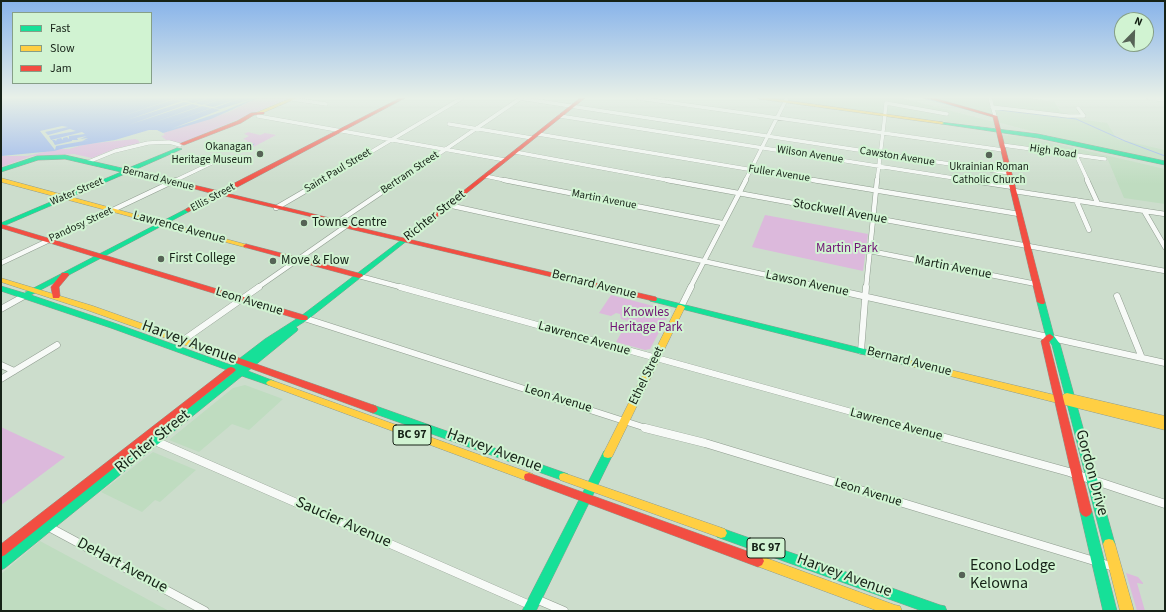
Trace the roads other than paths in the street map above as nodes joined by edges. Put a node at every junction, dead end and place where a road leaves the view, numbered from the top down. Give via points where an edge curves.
1 (228, 127) edge
2 (323, 127) edge
3 (349, 127) edge
4 (413, 127) edge
5 (466, 127) edge
6 (547, 127) edge
7 (665, 127) edge
8 (699, 127) edge
9 (772, 127) edge
10 (844, 127) edge
11 (884, 127) edge
12 (972, 127) edge
13 (975, 127) junction
14 (982, 127) edge
15 (476, 128) junction
16 (998, 129) junction
17 (342, 130) junction
18 (883, 132) junction
19 (1013, 133) junction
20 (535, 136) junction
21 (767, 137) junction
22 (392, 139) junction
23 (1002, 144) junction
24 (179, 146) junction
25 (762, 147) junction
26 (446, 149) junction
27 (515, 152) junction
28 (880, 154) junction
29 (1076, 155) junction
30 (1105, 159) dead end
31 (217, 160) dead end
32 (505, 160) junction
33 (88, 162) junction
34 (1164, 162) edge
35 (879, 166) junction
36 (751, 169) junction
37 (1, 170) edge
38 (124, 171) junction
39 (1009, 173) junction
40 (485, 176) junction
41 (1, 180) edge
42 (171, 182) junction
43 (1013, 189) junction
44 (877, 190) junction
45 (220, 194) junction
46 (739, 194) junction
47 (64, 197) junction
48 (1076, 200) junction
49 (1098, 204) junction
50 (448, 205) junction
51 (276, 208) junction
52 (112, 210) junction
53 (1144, 211) junction
54 (1019, 214) junction
55 (1165, 214) edge
56 (874, 218) junction
57 (335, 221) junction
58 (722, 223) junction
59 (164, 224) junction
60 (1, 226) edge
61 (346, 226) junction
62 (358, 228) junction
63 (1089, 230) dead end
64 (405, 239) junction
65 (48, 240) junction
66 (1028, 246) junction
67 (1165, 247) edge
68 (870, 251) junction
69 (101, 257) junction
70 (298, 260) junction
71 (704, 261) junction
72 (1, 263) edge
73 (1165, 271) edge
74 (65, 275) junction
75 (358, 276) junction
76 (1, 280) edge
77 (1036, 284) junction
78 (1, 288) edge
79 (37, 290) junction
80 (26, 295) junction
81 (56, 296) junction
82 (1117, 296) dead end
83 (865, 297) junction
84 (241, 300) junction
85 (681, 307) junction
86 (1, 309) edge
87 (304, 318) junction
88 (1050, 337) junction
89 (182, 341) junction
90 (57, 345) dead end
91 (861, 350) junction
92 (1142, 358) junction
93 (655, 359) junction
94 (246, 363) junction
95 (1165, 363) edge
96 (1, 365) edge
97 (14, 371) junction
98 (236, 371) junction
99 (1, 379) edge
100 (1059, 397) junction
101 (1071, 400) junction
102 (1165, 420) edge
103 (626, 421) junction
104 (1165, 426) edge
105 (155, 441) junction
106 (1077, 474) junction
107 (1092, 479) junction
108 (591, 486) junction
109 (585, 497) junction
110 (1165, 504) edge
111 (40, 521) junction
112 (48, 526) junction
113 (1, 551) edge
114 (1099, 563) junction
115 (1, 564) edge
116 (1116, 568) junction
117 (532, 605) edge
118 (205, 611) edge
119 (564, 611) edge
120 (895, 611) edge
121 (940, 611) edge
122 (1110, 611) edge
123 (1127, 611) edge

1 - 24 main road, Water Street
2 - 17 street
3 - 17 main road, Ellis Street
4 - 22 street, Saint Paul Street
5 - 15 street, Fuller Avenue
6 - 20 main road, Richter Street
7 - 25 street, Wilson Avenue
8 - 21 street, Cawston Avenue
9 - 21 street, Ethel Street
10 - 18 street, High Road
11 - 18 street
12 - 13 main road
13 - 16 main road
13 - 23 main road via 991,132
14 - 16 main road
15 - 20 street, Fuller Avenue
15 - 26 street, Bertram Street
16 - 19 main road
16 - 23 main road, Gordon Drive
16 - 34 main road via 1062,138
17 - 22 street
17 - 45 main road, Ellis Street
18 - 23 street, High Road
18 - 28 street
19 - 23 main road via 1006,134
19 - 34 main road
20 - 27 main road, Richter Street
20 - 36 street, Fuller Avenue
21 - 25 street, Ethel Street
21 - 28 street, Cawston Avenue
22 - 26 street
22 - 51 street, Saint Paul Street
23 - 29 street, High Road
23 - 39 main road, Gordon Drive
24 - 33 street via 166,142 130,147
24 - 38 main road, Water Street
25 - 35 street, Wilson Avenue
25 - 36 street, Ethel Street
26 - 32 street
26 - 57 street, Bertram Street
27 - 32 main road, Richter Street
27 - 46 street, Stockwell Avenue
28 - 35 street
28 - 39 street, Cawston Avenue
29 - 30 street, High Road
29 - 49 street
31 - 42 street, Pandosy Street
32 - 40 main road, Richter Street
33 - 37 main road, Bernard Avenue via 65,157 31,159
33 - 38 main road, Bernard Avenue
35 - 43 street, Wilson Avenue
35 - 44 street
36 - 44 street, Fuller Avenue
36 - 46 street, Ethel Street
38 - 42 main road, Bernard Avenue
38 - 47 main road, Water Street
39 - 43 main road, Gordon Drive
40 - 50 main road, Richter Street
40 - 58 street, Martin Avenue
41 - 47 main road, Lawrence Avenue
42 - 45 main road, Bernard Avenue
42 - 52 street, Pandosy Street
43 - 48 street, Wilson Avenue
43 - 54 main road, Gordon Drive
44 - 54 street, Fuller Avenue
44 - 56 street
45 - 51 main road, Bernard Avenue
45 - 59 main road, Ellis Street
46 - 56 street, Stockwell Avenue
46 - 58 street, Ethel Street
47 - 52 main road, Lawrence Avenue
47 - 60 main road, Water Street
48 - 49 street, Wilson Avenue
48 - 63 street
49 - 53 street, Wilson Avenue
50 - 64 main road, Richter Street
50 - 71 street, Lawson Avenue
51 - 57 main road, Bernard Avenue
52 - 59 main road, Lawrence Avenue
52 - 65 street, Pandosy Street
53 - 55 street, Wilson Avenue
53 - 67 street
54 - 66 main road, Gordon Drive
56 - 66 street, Stockwell Avenue
56 - 68 street
57 - 61 main road, Bernard Avenue
57 - 62 main road, Bernard Avenue
58 - 71 street, Ethel Street
59 - 69 main road, Ellis Street
59 - 70 main road, Lawrence Avenue
60 - 65 main road, Leon Avenue
61 - 62 main road, Bernard Avenue
61 - 70 street
62 - 64 main road, Bernard Avenue
64 - 75 main road, Richter Street
64 - 85 main road, Bernard Avenue
65 - 69 main road, Leon Avenue
65 - 72 street, Pandosy Street
66 - 73 street, Stockwell Avenue
66 - 77 main road, Gordon Drive
68 - 77 street, Martin Avenue
68 - 83 street
69 - 74 main road, Ellis Street
69 - 84 main road, Leon Avenue
70 - 75 main road, Lawrence Avenue
70 - 84 street
71 - 83 street, Lawson Avenue
71 - 85 street, Ethel Street
74 - 79 main road, Ellis Street
74 - 81 main road via 55,286
75 - 87 main road, Richter Street
75 - 93 street, Lawrence Avenue
76 - 79 main road, Harvey Avenue / BC 97
77 - 88 main road, Gordon Drive
78 - 80 main road, Harvey Avenue / BC 97
79 - 80 main road, Ellis Street
79 - 81 main road, Harvey Avenue / BC 97
80 - 86 street, Ellis Street
80 - 98 main road, Harvey Avenue / BC 97
81 - 89 main road, Harvey Avenue / BC 97
82 - 92 street
83 - 88 street, Lawson Avenue
83 - 91 street
84 - 87 main road, Leon Avenue
84 - 89 street
85 - 91 main road, Bernard Avenue
85 - 93 main road, Ethel Street
87 - 94 main road, Richter Street via 299,325
87 - 103 street, Leon Avenue
88 - 92 street, Lawson Avenue
88 - 100 main road, Gordon Drive via 1045,341
88 - 101 main road, Gordon Drive via 1056,344
89 - 94 main road, Harvey Avenue / BC 97
90 - 97 street
91 - 100 main road, Bernard Avenue
92 - 95 street, Lawson Avenue
93 - 103 main road, Ethel Street
93 - 106 street, Lawrence Avenue
94 - 98 main road, Richter Street
94 - 108 main road, Harvey Avenue / BC 97
96 - 97 street
97 - 99 street
98 - 105 main road, Richter Street
98 - 109 main road, Harvey Avenue / BC 97
98 - 111 main road, Richter Street
100 - 101 main road, Bernard Avenue
100 - 106 main road, Gordon Drive
101 - 102 main road, Bernard Avenue
101 - 104 main road, Bernard Avenue
101 - 107 main road, Gordon Drive
103 - 108 main road, Ethel Street
103 - 114 street, Leon Avenue
105 - 112 main road, Richter Street
105 - 117 street, Saucier Avenue
106 - 107 street, Lawrence Avenue
106 - 114 main road, Gordon Drive
107 - 110 street, Lawrence Avenue
107 - 116 main road, Gordon Drive
108 - 109 main road, Ethel Street
108 - 121 main road, Harvey Avenue / BC 97
109 - 117 main road, Ethel Street
109 - 120 main road, Harvey Avenue / BC 97
111 - 112 street, DeHart Avenue
111 - 113 main road, Richter Street
112 - 115 main road, Richter Street
112 - 118 street, DeHart Avenue
114 - 116 street, Leon Avenue
114 - 122 main road, Gordon Drive
116 - 123 main road, Gordon Drive
117 - 119 street, Saucier Avenue

